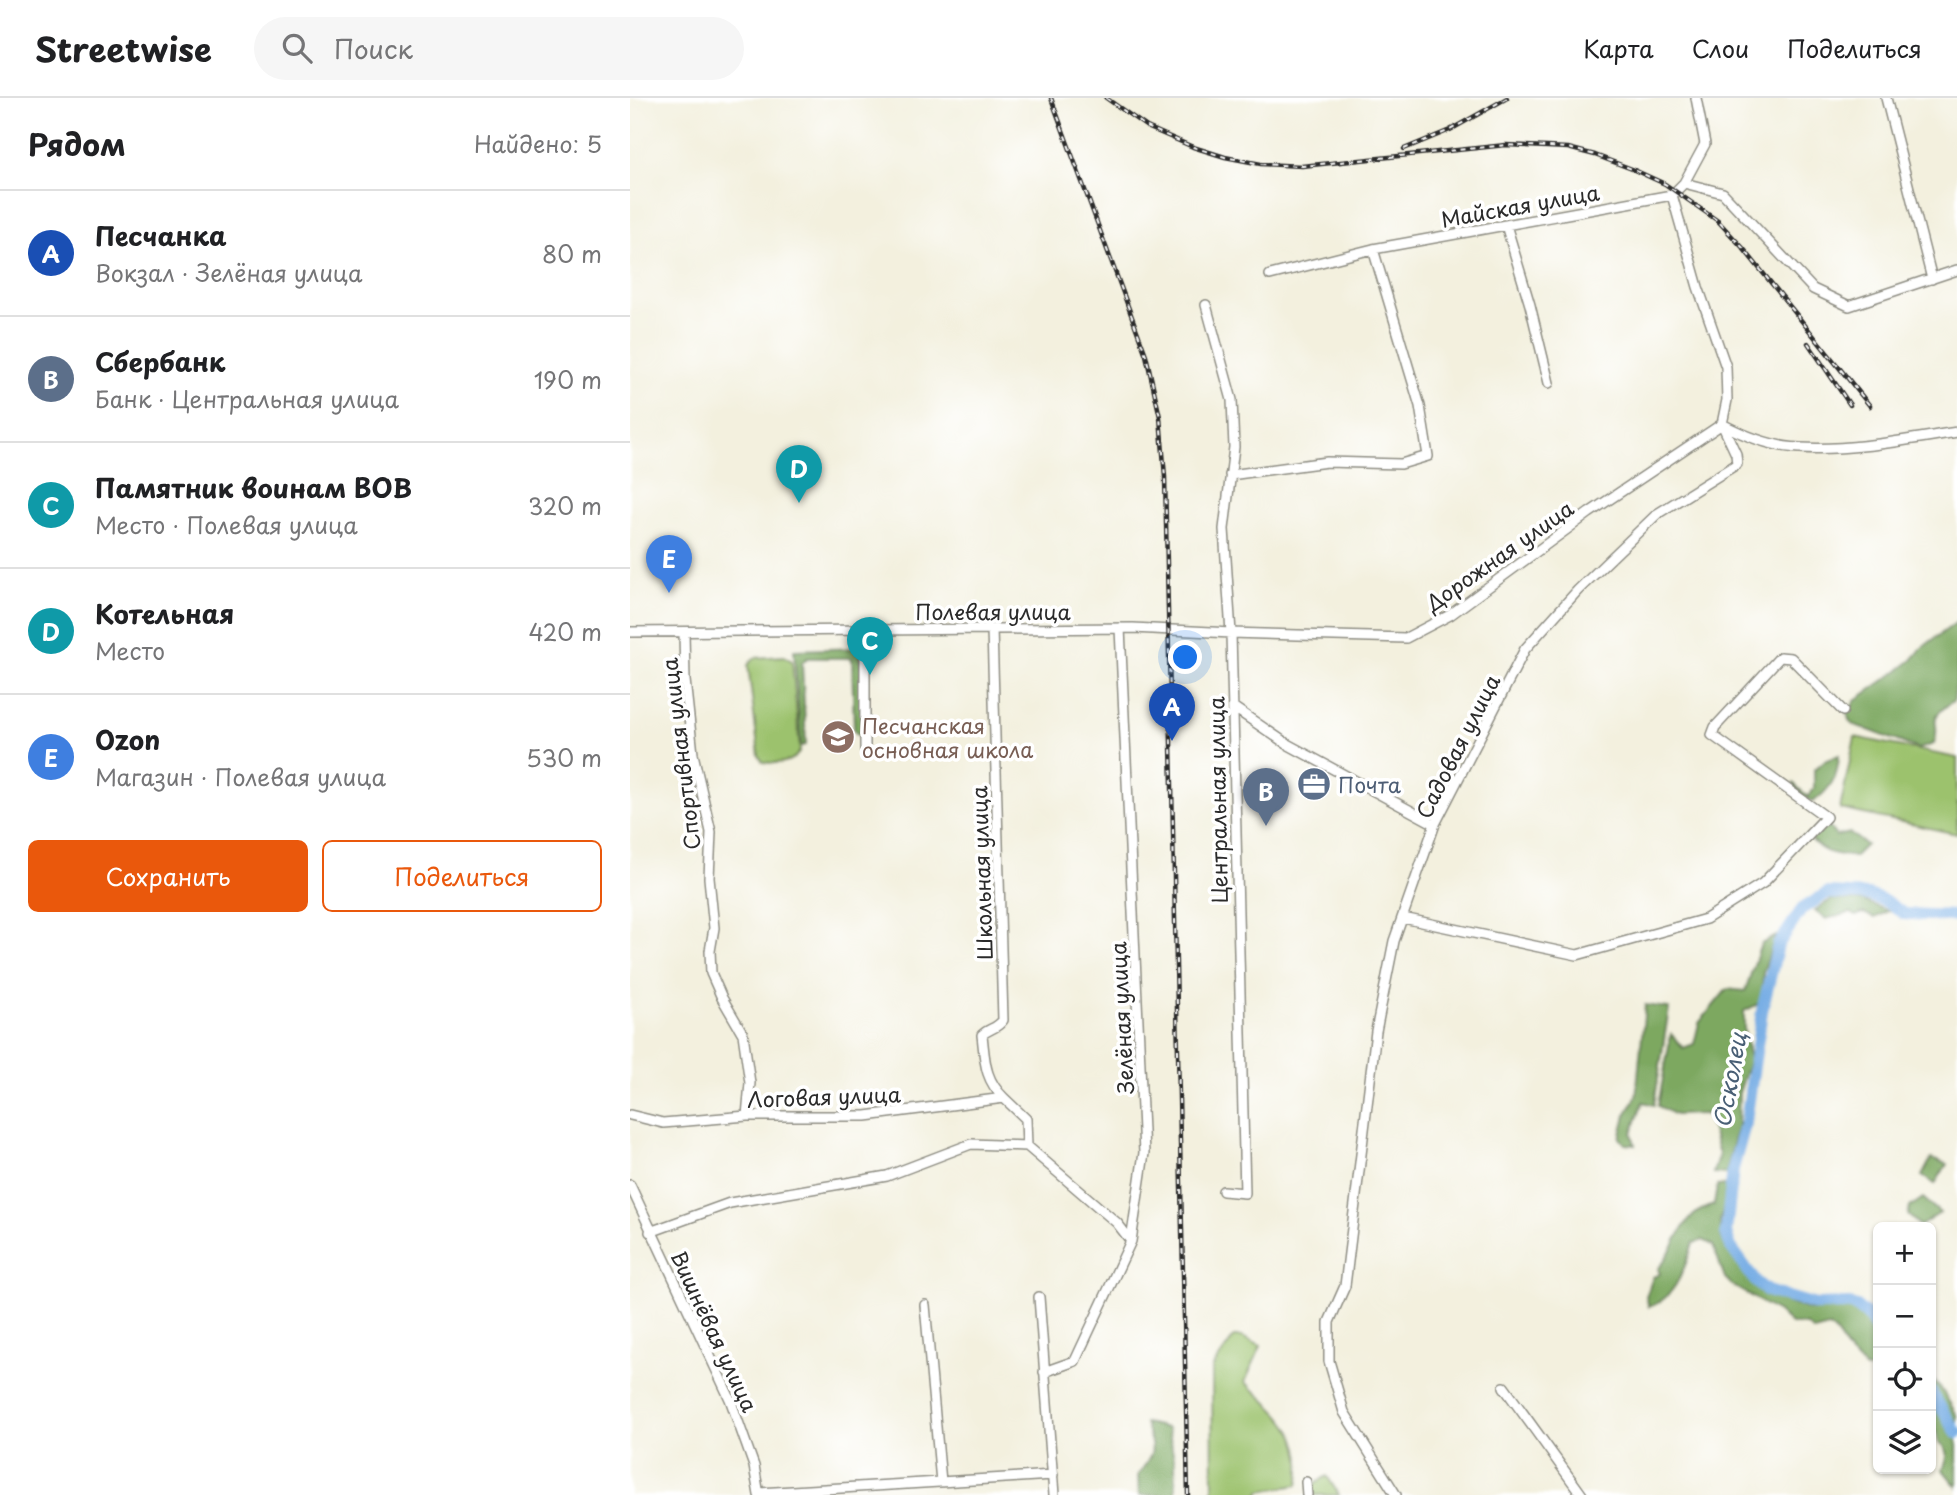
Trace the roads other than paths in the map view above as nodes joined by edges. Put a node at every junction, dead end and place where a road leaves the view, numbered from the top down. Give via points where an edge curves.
1 (1696, 98) edge
2 (1886, 98) edge
3 (1684, 183) junction
4 (1672, 195) junction
5 (1506, 225) junction
6 (1373, 250) junction
7 (1957, 270) edge
8 (1270, 275) dead end
9 (1932, 279) junction
10 (1206, 305) dead end
11 (1549, 383) dead end
12 (1722, 424) junction
13 (1957, 432) edge
14 (1230, 475) junction
15 (1120, 628) junction
16 (992, 629) junction
17 (630, 632) edge
18 (684, 632) junction
19 (1231, 633) junction
20 (865, 638) dead end
21 (1233, 707) junction
22 (1843, 710) dead end
23 (865, 750) dead end
24 (1435, 824) junction
25 (1403, 918) junction
26 (1004, 1098) junction
27 (630, 1115) edge
28 (747, 1116) junction
29 (1027, 1146) junction
30 (630, 1185) edge
31 (1223, 1191) dead end
32 (1117, 1223) junction
33 (1133, 1223) junction
34 (650, 1232) junction
35 (1131, 1241) junction
36 (1039, 1297) dead end
37 (925, 1305) dead end
38 (1044, 1372) junction
39 (1504, 1387) dead end
40 (1053, 1475) junction
41 (940, 1482) junction
42 (1306, 1482) dead end
43 (759, 1494) edge
44 (1054, 1495) edge
45 (1307, 1495) edge
46 (1396, 1495) edge
47 (1582, 1495) edge

1 - 3 street via 1705,144
2 - 9 street
3 - 4 street
3 - 9 street via 1723,193 1813,289 1849,306
4 - 5 street, Майская улица
4 - 12 street via 1726,367
5 - 6 street, Майская улица
5 - 11 street
6 - 8 street, Майская улица
6 - 14 street via 1420,406 1428,456 1401,464 1326,463
7 - 9 street
10 - 14 street, Центральная улица via 1232,400
12 - 13 street via 1746,436 1798,448
12 - 19 street, Дорожная улица via 1450,615 1406,638
12 - 24 street, Садовая улица via 1737,464 1657,514 1525,649
14 - 19 street, Центральная улица via 1224,529
15 - 16 street, Полевая улица
15 - 19 street, Полевая улица
15 - 33 street, Зелёная улица via 1144,1153
16 - 18 street, Полевая улица
16 - 26 street, Школьная улица via 1003,1020 982,1035 992,1087
17 - 18 street, Полевая улица
18 - 28 street, Спортивная улица via 693,754 711,832 711,973 743,1034 750,1083
19 - 21 street, Центральная улица
20 - 23 street
21 - 24 street via 1287,744
21 - 31 street, Центральная улица via 1245,1193
22 - 25 street via 1791,658 1780,657 1715,727 1712,734 1826,817 1763,883 1706,919 1577,955
24 - 25 street, Садовая улица
25 - 46 street, Садовая улица via 1376,1031 1345,1286 1329,1322 1329,1360 1344,1412
26 - 28 street, Логовая улица via 866,1116
26 - 29 street via 1026,1119
27 - 28 street, Логовая улица via 663,1123
29 - 32 street
29 - 34 street via 971,1144 887,1176 730,1203
30 - 34 street, Вишнёвая улица
32 - 33 street
32 - 35 street
33 - 35 street, Зелёная улица
34 - 43 street, Вишнёвая улица via 730,1399
35 - 38 street, Зелёная улица via 1075,1362
36 - 38 street
37 - 41 street
38 - 40 street
39 - 47 street
40 - 41 street
40 - 44 street
41 - 43 street
42 - 45 street

